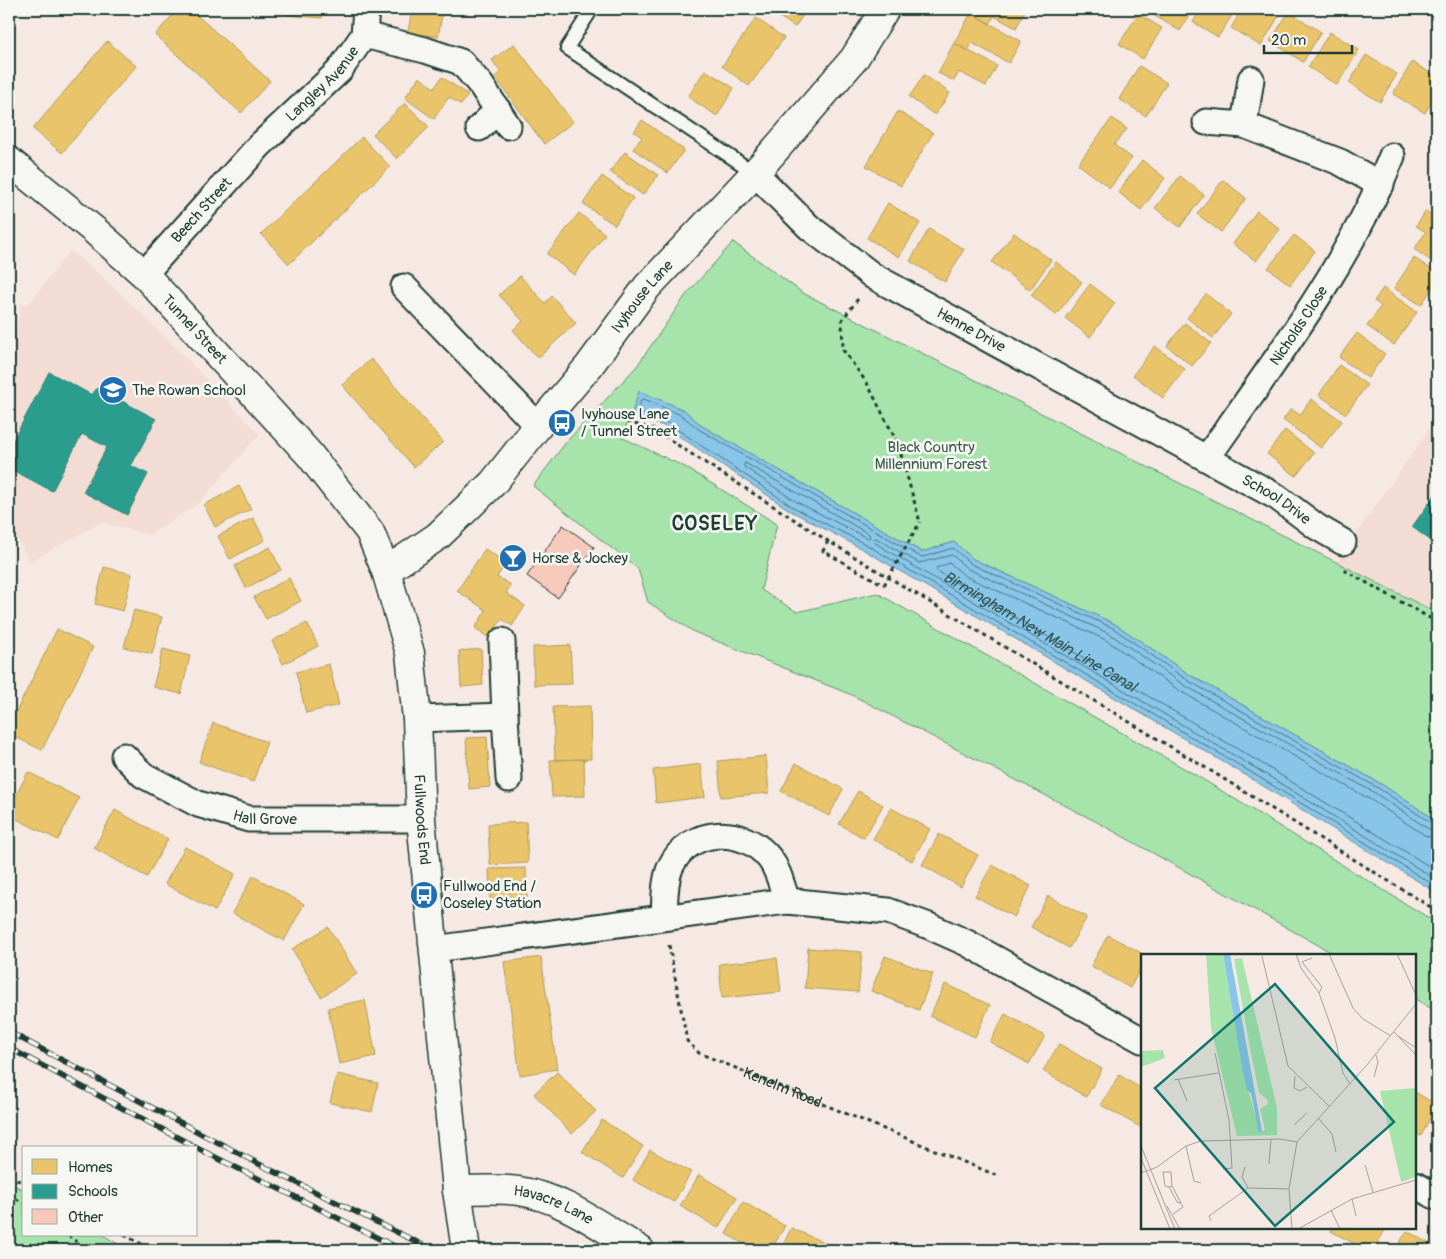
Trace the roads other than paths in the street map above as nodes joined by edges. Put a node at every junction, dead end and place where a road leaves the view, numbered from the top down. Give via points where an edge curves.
1 (366, 9) edge
2 (592, 9) edge
3 (885, 9) edge
4 (364, 35) junction
5 (1251, 79) dead end
6 (1206, 122) dead end
7 (1244, 125) junction
8 (479, 128) dead end
9 (259, 146) joint
10 (1392, 156) dead end
11 (9, 161) edge
12 (755, 173) junction
13 (1380, 185) junction
14 (144, 274) junction
15 (404, 287) dead end
16 (538, 426) junction
17 (1207, 458) junction
18 (1344, 542) dead end
19 (386, 571) junction
20 (502, 641) dead end
21 (504, 716) junction
22 (417, 719) junction
23 (124, 756) dead end
24 (510, 780) dead end
25 (421, 819) junction
26 (786, 901) junction
27 (664, 917) junction
28 (434, 949) junction
29 (1141, 1039) edge
30 (1416, 1186) edge
31 (457, 1190) junction
32 (1437, 1197) edge
33 (466, 1250) edge
34 (640, 1250) edge

1 - 4 street, Langley Avenue
2 - 12 lane via 567,48
3 - 12 main road, Ivyhouse Lane via 854,58
4 - 8 street via 460,62 481,85 503,118
4 - 9 street, Langley Avenue via 339,71
5 - 7 street
6 - 7 street
7 - 13 street via 1340,162
9 - 14 street, Beech Street
10 - 13 street, Nicholds Close
11 - 14 main road, Tunnel Street
12 - 16 main road, Ivyhouse Lane via 648,287 589,366
12 - 17 street, Henne Drive via 809,227 873,276
13 - 17 street, Nicholds Close via 1343,256
14 - 19 main road, Tunnel Street via 315,462 370,532
15 - 16 street
16 - 19 main road, Ivyhouse Lane via 493,483 438,536
17 - 18 street, School Drive via 1277,497 1317,527
19 - 22 main road, Fullwoods End via 410,653
20 - 21 street
21 - 22 street
21 - 24 street
22 - 25 main road, Fullwoods End
23 - 25 street, Hall Grove via 143,775 198,804 249,819
25 - 28 main road, Fullwoods End
26 - 27 street
26 - 27 street via 778,872 758,846 724,834 693,843 680,852 666,881
26 - 29 street via 888,911 929,926 967,943
27 - 28 street
28 - 31 main road, Fullwoods End
30 - 32 street
31 - 33 main road, Fullwoods End
31 - 34 main road, Havacre Lane via 517,1191 536,1195 560,1203

